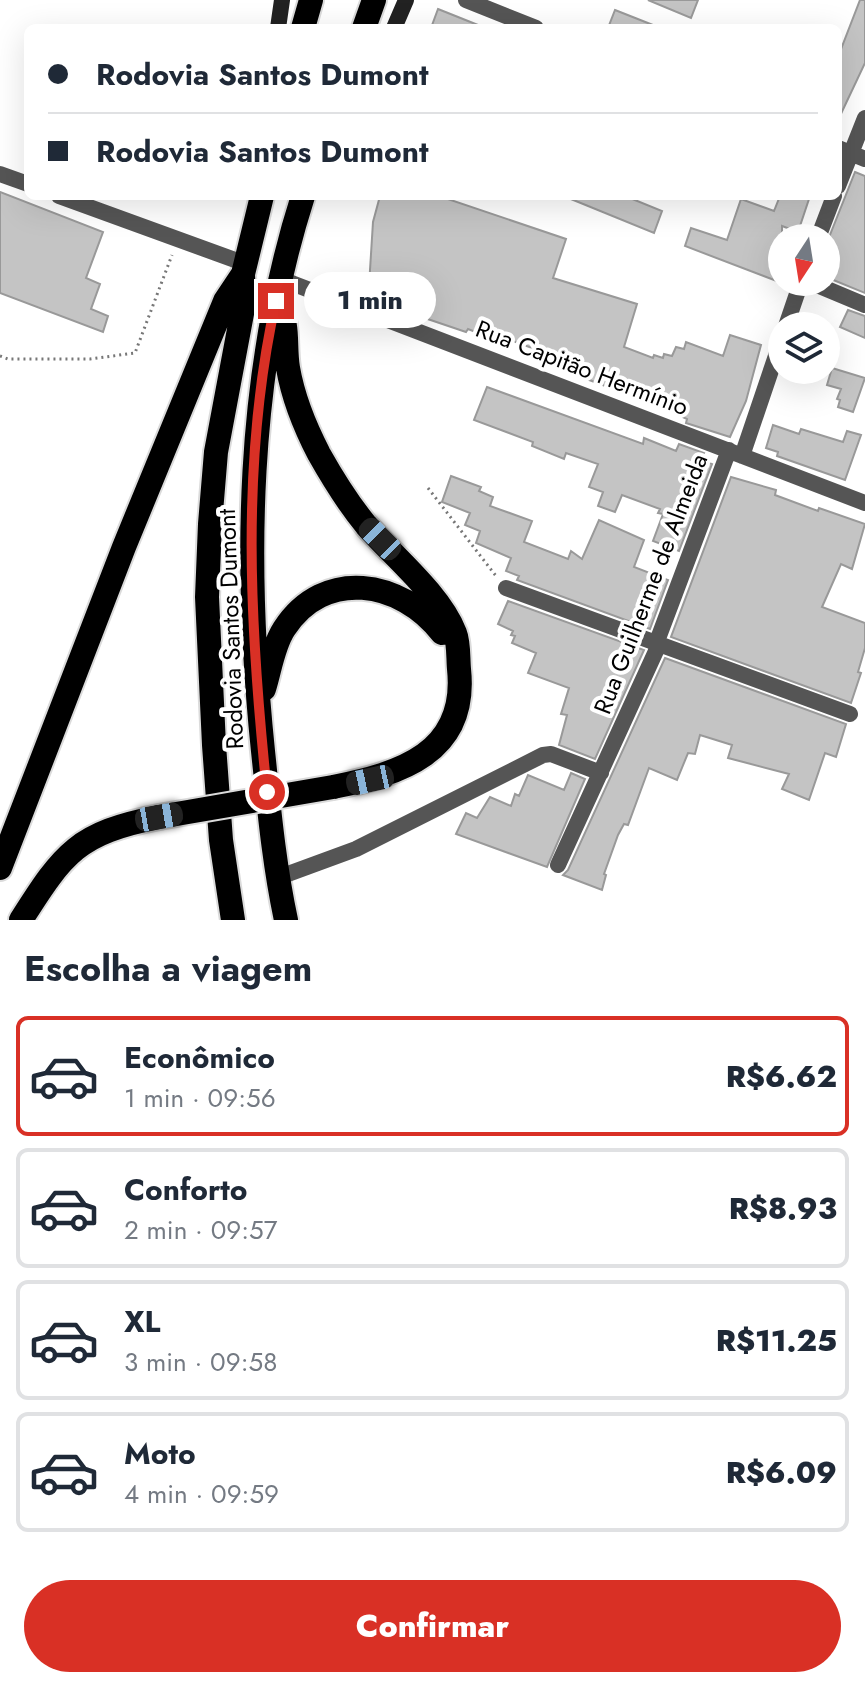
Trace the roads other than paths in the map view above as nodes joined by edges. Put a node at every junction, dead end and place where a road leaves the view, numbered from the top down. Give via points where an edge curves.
1 (282, 0) edge
2 (311, 0) edge
3 (374, 0) edge
4 (406, 0) edge
5 (466, 0) edge
6 (279, 24) edge
7 (304, 24) edge
8 (365, 24) edge
9 (396, 24) edge
10 (526, 24) edge
11 (865, 118) edge
12 (851, 153) edge
13 (0, 174) edge
14 (842, 176) edge
15 (24, 183) edge
16 (69, 200) edge
17 (261, 200) edge
18 (303, 200) edge
19 (832, 200) edge
20 (823, 224) edge
21 (244, 269) junction
22 (278, 290) junction
23 (840, 295) edge
24 (865, 305) edge
25 (768, 373) edge
26 (736, 453) junction
27 (865, 503) edge
28 (506, 588) road end
29 (656, 644) junction
30 (457, 654) junction
31 (259, 710) junction
32 (850, 714) dead end
33 (601, 773) junction
34 (558, 865) dead end
35 (0, 868) edge
36 (277, 878) junction
37 (21, 920) edge
38 (233, 920) edge
39 (286, 920) edge

1 - 6 main road
2 - 7 highway
3 - 8 highway
4 - 9 main road
5 - 10 street
11 - 12 street
12 - 14 street
13 - 15 street
16 - 21 street
17 - 21 highway, Rodovia Santos Dumont
18 - 22 highway, Rodovia Santos Dumont
19 - 20 street
21 - 35 highway via 225,301 124,547
21 - 38 highway, Rodovia Santos Dumont via 244,303 216,452 207,597 221,840
22 - 26 street, Rua Capitão Hermínio
22 - 30 highway via 286,319 288,367 313,443 347,501 436,603 456,633
22 - 31 highway, Rodovia Santos Dumont via 262,380 253,500
23 - 24 street
25 - 26 street, Rua Guilherme de Almeida
26 - 27 street, Rua Capitão Hermínio
26 - 29 street, Rua Guilherme de Almeida
28 - 29 street
29 - 32 street
29 - 33 street, Rua Guilherme de Almeida
30 - 31 highway via 424,613 401,597 359,586 333,593 305,606 283,630
30 - 37 highway, bridge via 457,706 437,744 406,767 333,787 117,825 77,846 55,868
31 - 36 highway, Rodovia Santos Dumont
33 - 34 street, Rua Guilherme de Almeida
33 - 36 street via 543,755 356,849
36 - 39 highway, Rodovia Santos Dumont

